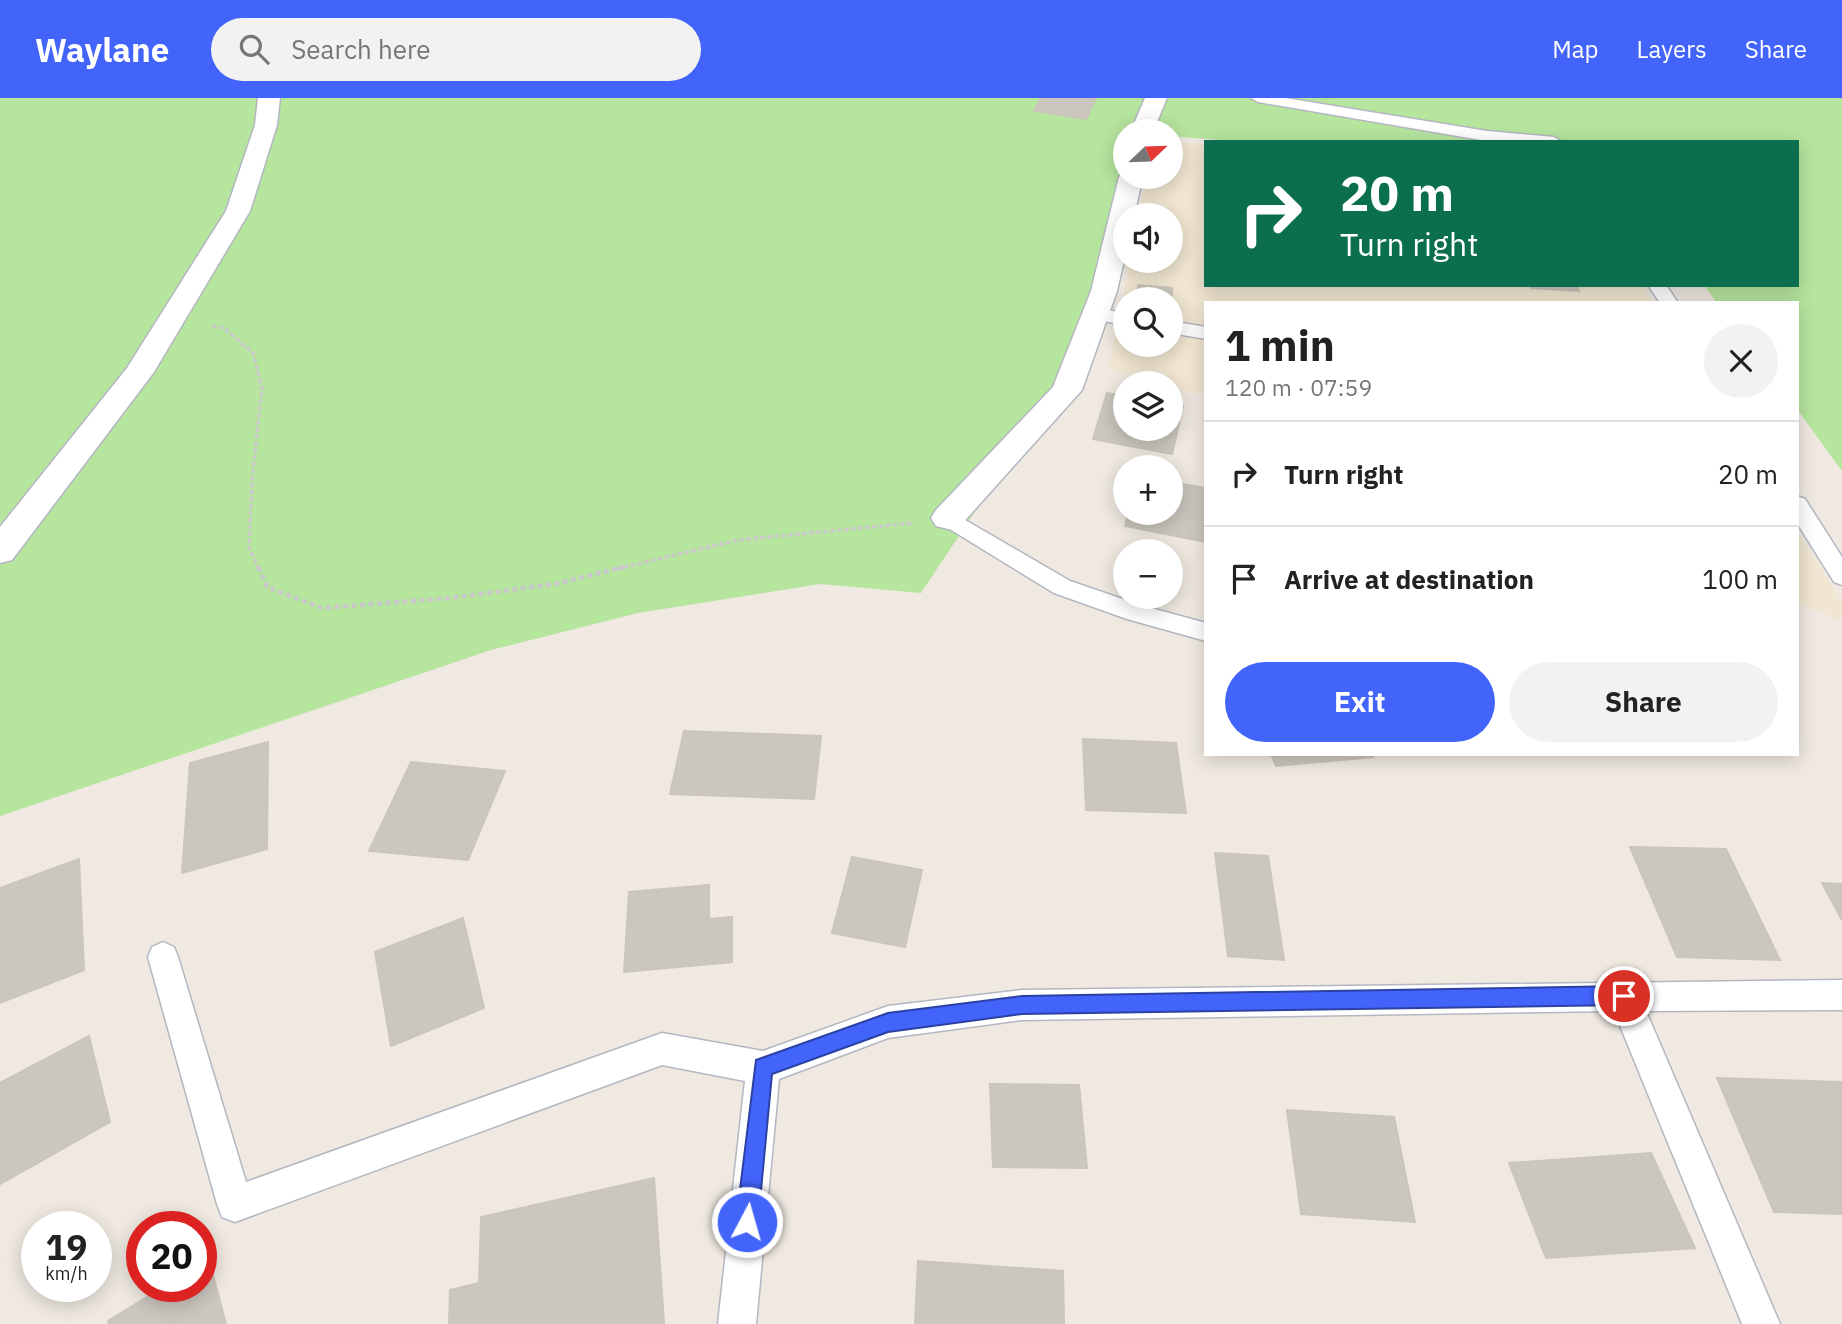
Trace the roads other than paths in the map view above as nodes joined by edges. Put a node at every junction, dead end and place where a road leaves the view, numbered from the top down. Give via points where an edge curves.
1 (269, 98) edge
2 (1156, 98) edge
3 (1258, 98) edge
4 (1147, 119) edge
5 (1532, 140) edge
6 (1128, 189) edge
7 (1095, 314) junction
8 (1113, 317) edge
9 (1183, 329) edge
10 (1204, 334) edge
11 (1799, 507) edge
12 (948, 518) joint
13 (0, 551) edge
14 (1842, 576) edge
15 (1204, 631) edge
16 (163, 957) dead end
17 (1842, 995) edge
18 (1624, 996) junction
19 (763, 1068) junction
20 (737, 1324) edge
21 (1761, 1324) edge

1 - 13 street via 266,125 238,211 139,372
2 - 4 street
3 - 5 lane
6 - 7 street
7 - 8 lane
7 - 12 street via 1067,390
9 - 10 lane
11 - 14 lane
12 - 15 lane via 1062,587
16 - 19 lane via 235,1204 662,1049
17 - 18 lane
18 - 19 lane via 1022,1005 888,1022
18 - 21 lane
19 - 20 lane

